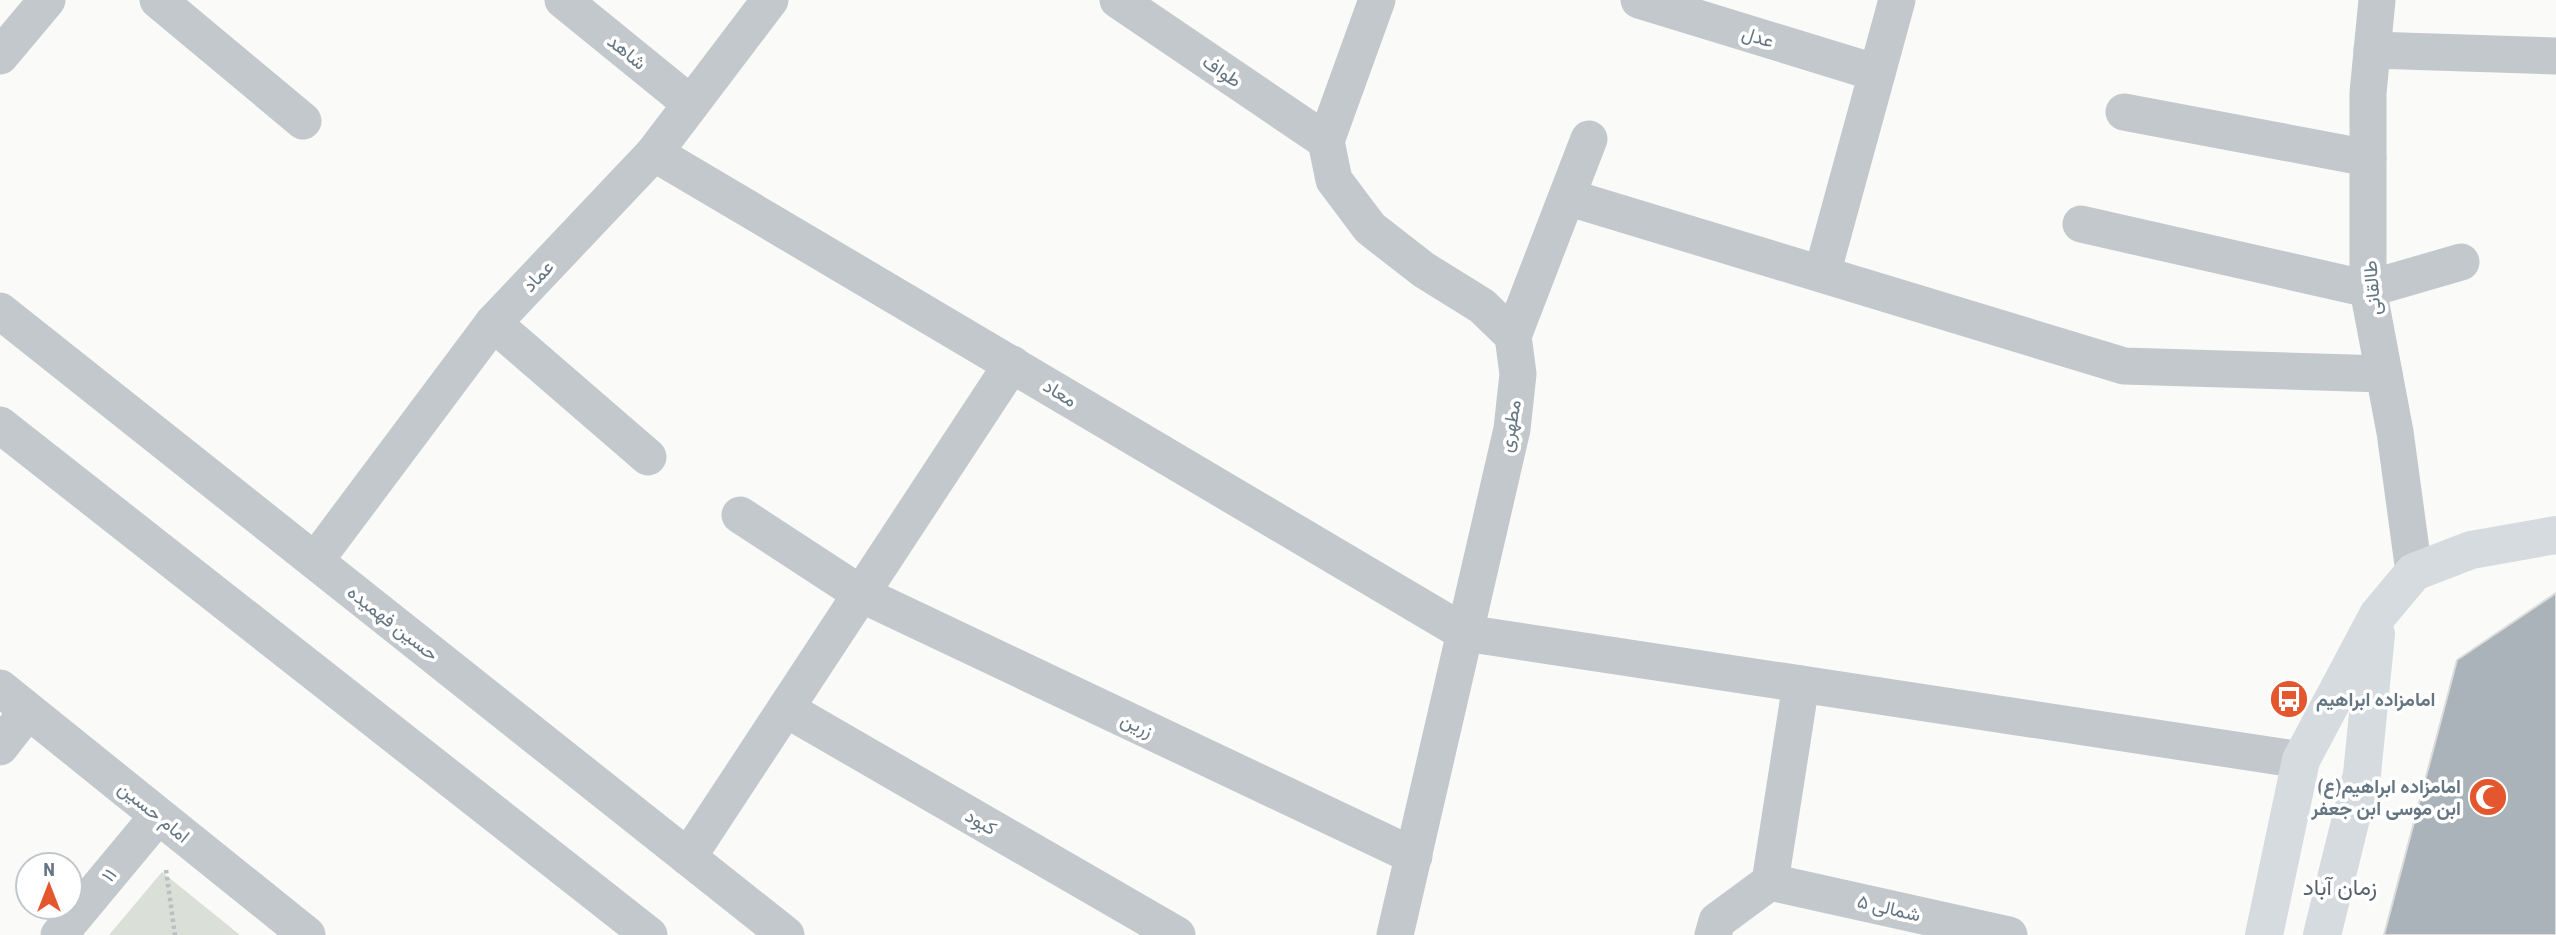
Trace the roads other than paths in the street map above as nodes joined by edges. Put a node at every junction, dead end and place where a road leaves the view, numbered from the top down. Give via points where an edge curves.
1 (47, 0) edge
2 (158, 0) edge
3 (563, 0) edge
4 (770, 0) edge
5 (1118, 0) edge
6 (1377, 0) edge
7 (1639, 0) edge
8 (1897, 0) edge
9 (2377, 0) edge
10 (2372, 50) junction
11 (0, 55) edge
12 (2556, 56) edge
13 (1877, 74) junction
14 (691, 104) junction
15 (2124, 112) dead end
16 (303, 121) dead end
17 (1590, 139) dead end
18 (1326, 141) junction
19 (654, 153) junction
20 (2368, 158) junction
21 (1567, 197) junction
22 (2081, 224) dead end
23 (2461, 262) dead end
24 (1822, 274) junction
25 (2368, 289) junction
26 (0, 310) edge
27 (493, 323) junction
28 (1513, 336) junction
29 (1012, 365) junction
30 (2384, 374) junction
31 (0, 425) edge
32 (648, 457) dead end
33 (740, 515) dead end
34 (2556, 535) edge
35 (316, 561) junction
36 (2414, 572) junction
37 (861, 594) junction
38 (2378, 615) junction
39 (1465, 633) junction
40 (1801, 684) junction
41 (0, 688) edge
42 (786, 709) junction
43 (28, 710) junction
44 (0, 747) edge
45 (2301, 760) junction
46 (158, 816) junction
47 (1414, 856) junction
48 (688, 857) junction
49 (1770, 882) junction
50 (59, 935) edge
51 (307, 935) edge
52 (649, 935) edge
53 (786, 935) edge
54 (1177, 935) edge
55 (1395, 935) edge
56 (1713, 935) edge
57 (2009, 935) edge
58 (2264, 935) edge
59 (2322, 935) edge

1 - 11 street
2 - 16 street
3 - 14 street, شاهد
4 - 14 street, عماد
5 - 18 street, طواف
6 - 18 street
7 - 13 street, عدل
8 - 13 street
9 - 10 street, طالقانی
10 - 12 street
10 - 20 street, طالقانی
13 - 24 street
14 - 19 street, عماد
15 - 20 street
17 - 21 street
18 - 28 street via 1334,180 1370,228 1424,270 1482,306
19 - 27 street, عماد
19 - 29 street, معاد
20 - 25 street, طالقانی
21 - 24 street
21 - 28 street
22 - 25 street
23 - 25 street
24 - 30 street via 2124,366
25 - 30 street, طالقانی
26 - 35 street, حسین فهمیده
27 - 32 street
27 - 35 street, عماد
28 - 39 street, مطهری via 1518,373 1512,429
29 - 37 street
29 - 39 street, معاد
30 - 36 street, طالقانی
31 - 52 street
33 - 37 street, زرین
34 - 36 street via 2471,550
35 - 48 street, حسین فهمیده
36 - 38 street
37 - 42 street
37 - 47 street, زرین
38 - 45 street
38 - 59 street via 2362,774
39 - 40 street
39 - 47 street, مطهری
40 - 45 street
40 - 49 street
41 - 43 street, امام حسین
42 - 48 street
42 - 54 street, کبود
43 - 44 street
43 - 46 street, امام حسین
45 - 58 street
46 - 50 street, ۱۱
46 - 51 street, امام حسین
47 - 55 street, مطهری
48 - 53 street, حسین فهمیده
49 - 56 street via 1717,920
49 - 57 street, ۵ شمالی

